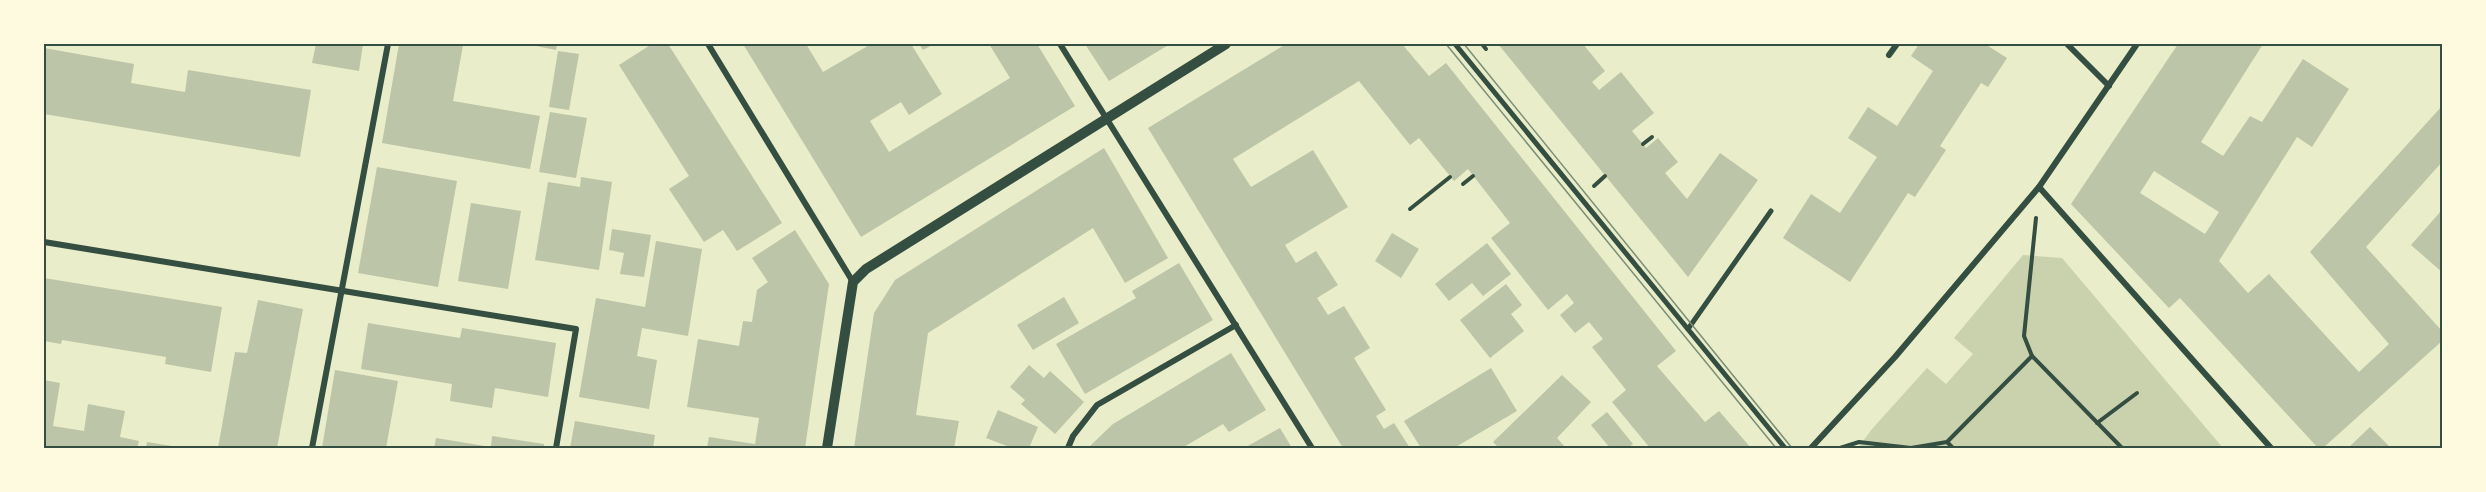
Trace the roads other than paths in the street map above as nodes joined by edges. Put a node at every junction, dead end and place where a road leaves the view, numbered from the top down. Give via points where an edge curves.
1 (388, 44) edge
2 (708, 44) edge
3 (1060, 44) edge
4 (1226, 44) edge
5 (1455, 44) edge
6 (1897, 44) edge
7 (2067, 44) edge
8 (2137, 44) edge
9 (1889, 55) dead end
10 (2109, 86) junction
11 (1108, 118) junction
12 (2039, 187) junction
13 (1771, 211) dead end
14 (44, 242) edge
15 (854, 282) junction
16 (342, 291) junction
17 (1236, 325) junction
18 (1688, 329) junction
19 (312, 448) edge
20 (556, 448) edge
21 (827, 448) edge
22 (1068, 448) edge
23 (1312, 448) edge
24 (1785, 448) edge
25 (1811, 448) edge
26 (2271, 448) edge

1 - 16 street
2 - 15 street
3 - 11 street
4 - 11 street
5 - 18 street
6 - 9 street
7 - 10 street
8 - 10 street
10 - 12 street
11 - 15 street via 866,269
11 - 17 street
12 - 25 street via 1895,357
12 - 26 street
13 - 18 street
14 - 16 street
15 - 21 street
16 - 19 street
16 - 20 street via 576,329
17 - 22 street via 1097,405
17 - 23 street
18 - 24 street

